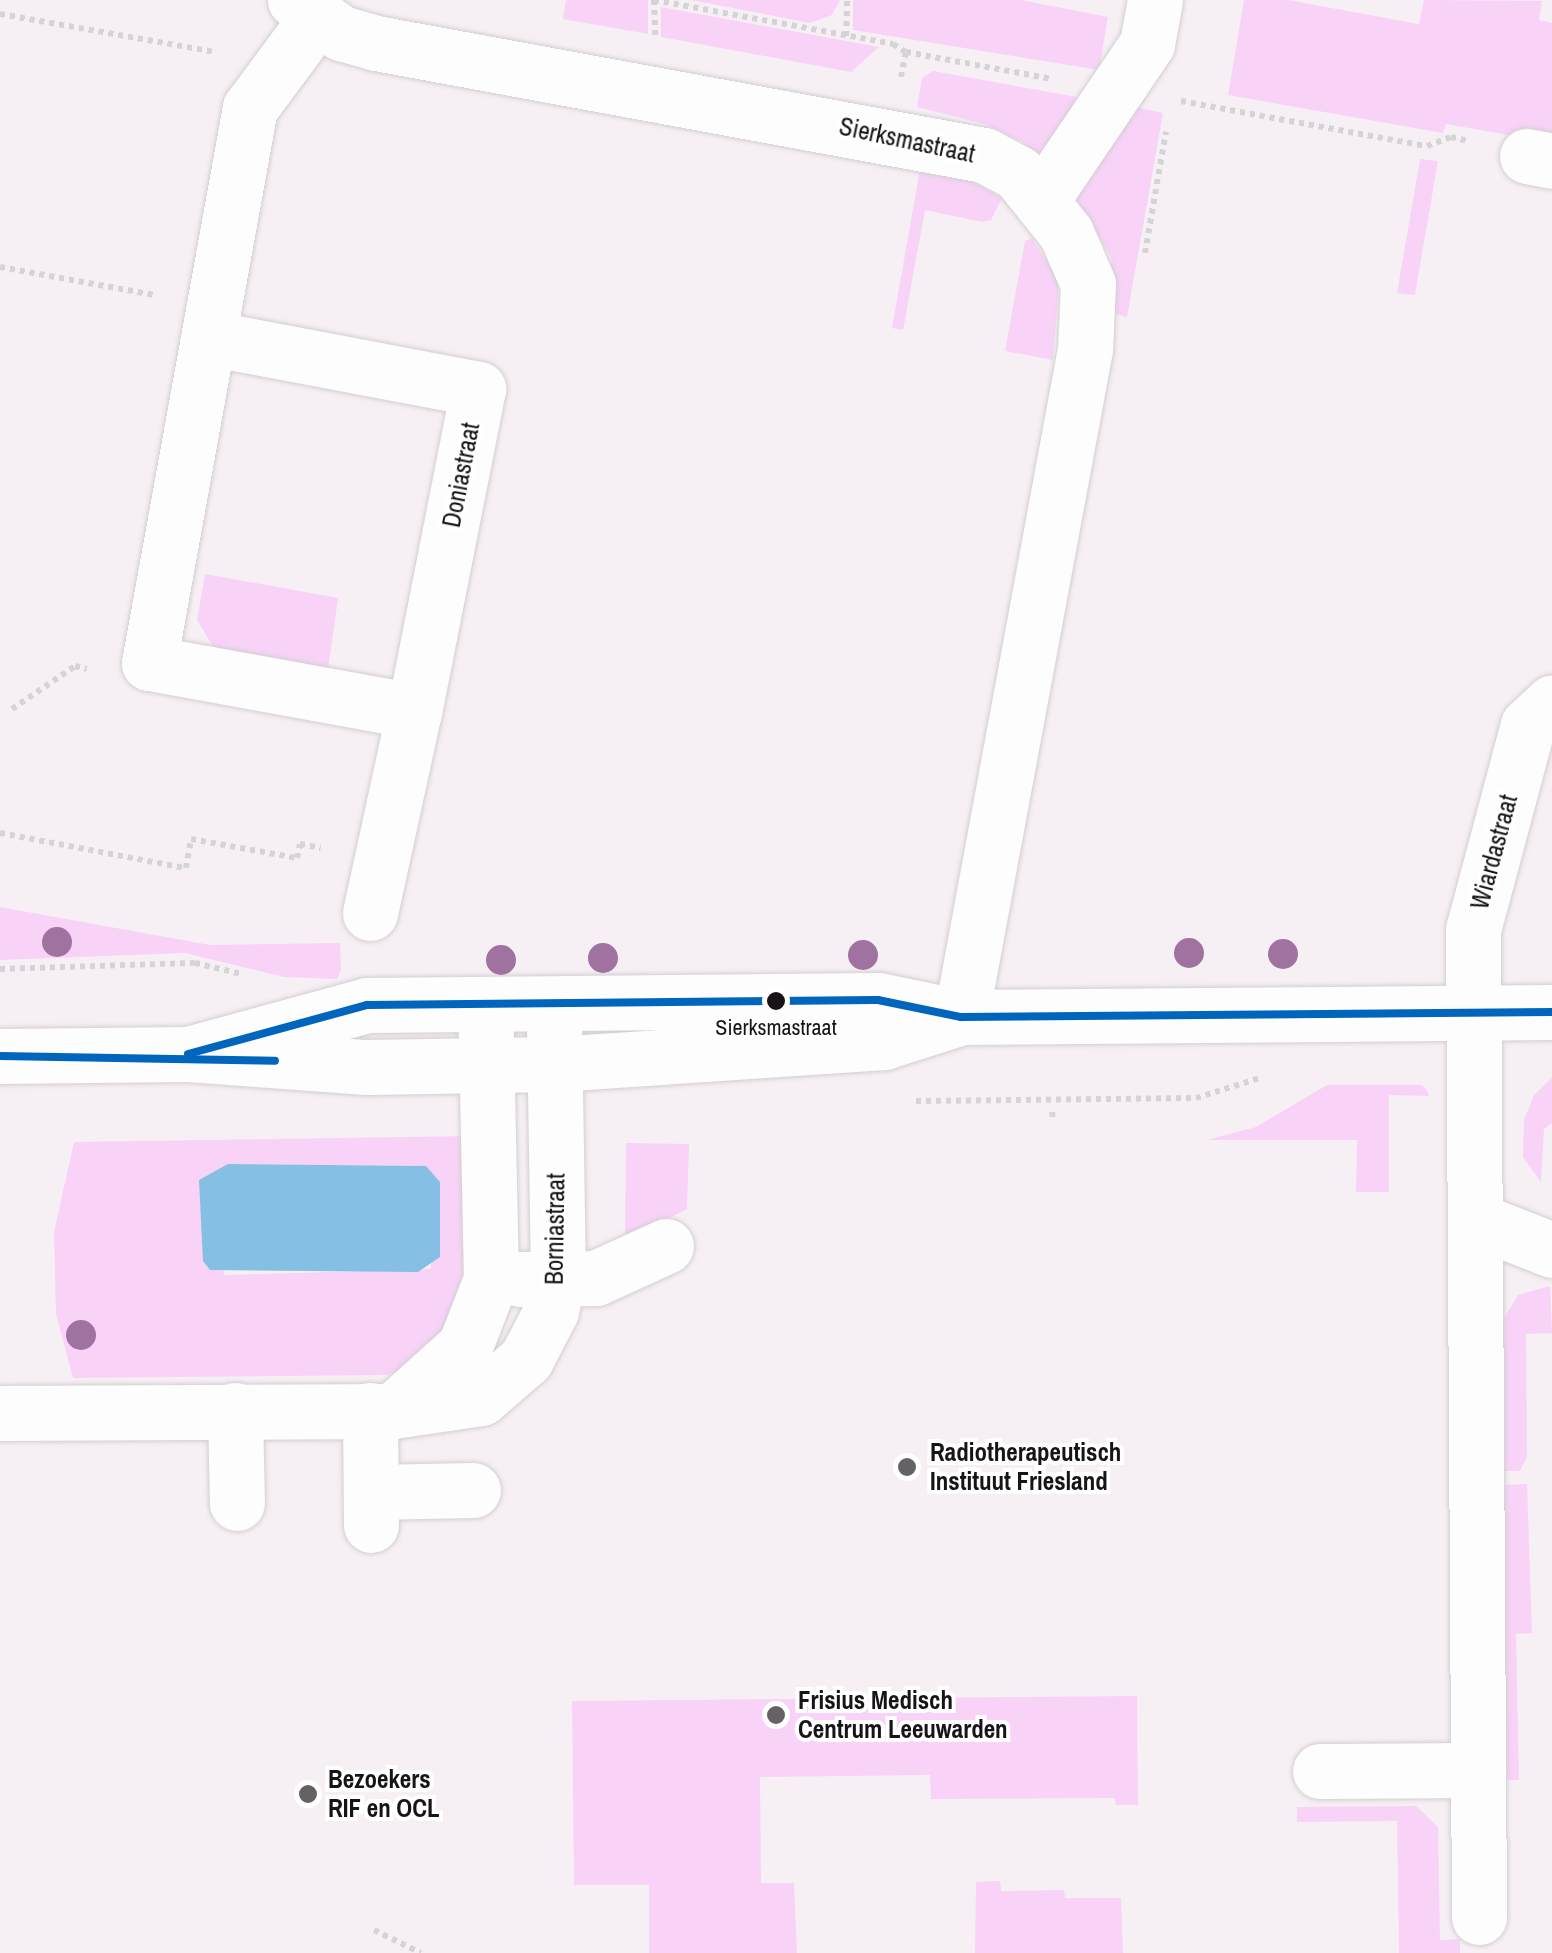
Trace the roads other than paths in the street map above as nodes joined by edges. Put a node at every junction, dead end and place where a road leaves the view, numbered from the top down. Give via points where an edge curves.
1 (1155, 0) edge
2 (305, 10) edge
3 (1042, 198) junction
4 (212, 322) junction
5 (1552, 703) edge
6 (414, 711) junction
7 (370, 914) dead end
8 (486, 1004) junction
9 (553, 1004) junction
10 (1552, 1012) edge
11 (1474, 1013) junction
12 (961, 1017) junction
13 (188, 1054) junction
14 (0, 1056) edge
15 (554, 1064) junction
16 (487, 1066) junction
17 (1476, 1220) junction
18 (666, 1246) dead end
19 (1552, 1250) edge
20 (558, 1278) junction
21 (491, 1280) junction
22 (235, 1410) junction
23 (382, 1410) junction
24 (0, 1414) edge
25 (473, 1490) dead end
26 (236, 1502) dead end
27 (1478, 1770) junction
28 (1320, 1771) dead end
29 (1479, 1917) dead end

1 - 3 street via 1147,44
2 - 3 street, Sierksmastraat via 376,43 942,143 1018,173
2 - 4 street via 282,64 250,108
3 - 12 street, Sierksmastraat via 1083,265 1089,305
4 - 6 street, Doniastraat via 478,389
4 - 6 street via 149,663
5 - 11 street, Wiardastraat via 1528,725 1472,930
6 - 7 street, Doniastraat
8 - 9 street
8 - 13 street via 367,1004
8 - 16 street
9 - 12 street via 878,1000
9 - 15 street, Borniastraat
10 - 11 street
11 - 12 street
11 - 17 street, Wiardastraat
12 - 15 street via 884,1042
13 - 14 street
13 - 16 street via 367,1067
15 - 16 street
15 - 20 street, Borniastraat
16 - 21 street
17 - 19 street
17 - 27 street, Wiardastraat
18 - 20 street via 596,1278
20 - 21 street
20 - 23 street, Borniastraat via 536,1342 508,1379 481,1398
21 - 23 street via 465,1346
22 - 23 street, Borniastraat
22 - 24 street, Borniastraat
22 - 26 street
23 - 25 street via 371,1508
27 - 28 street
27 - 29 street, Wiardastraat

